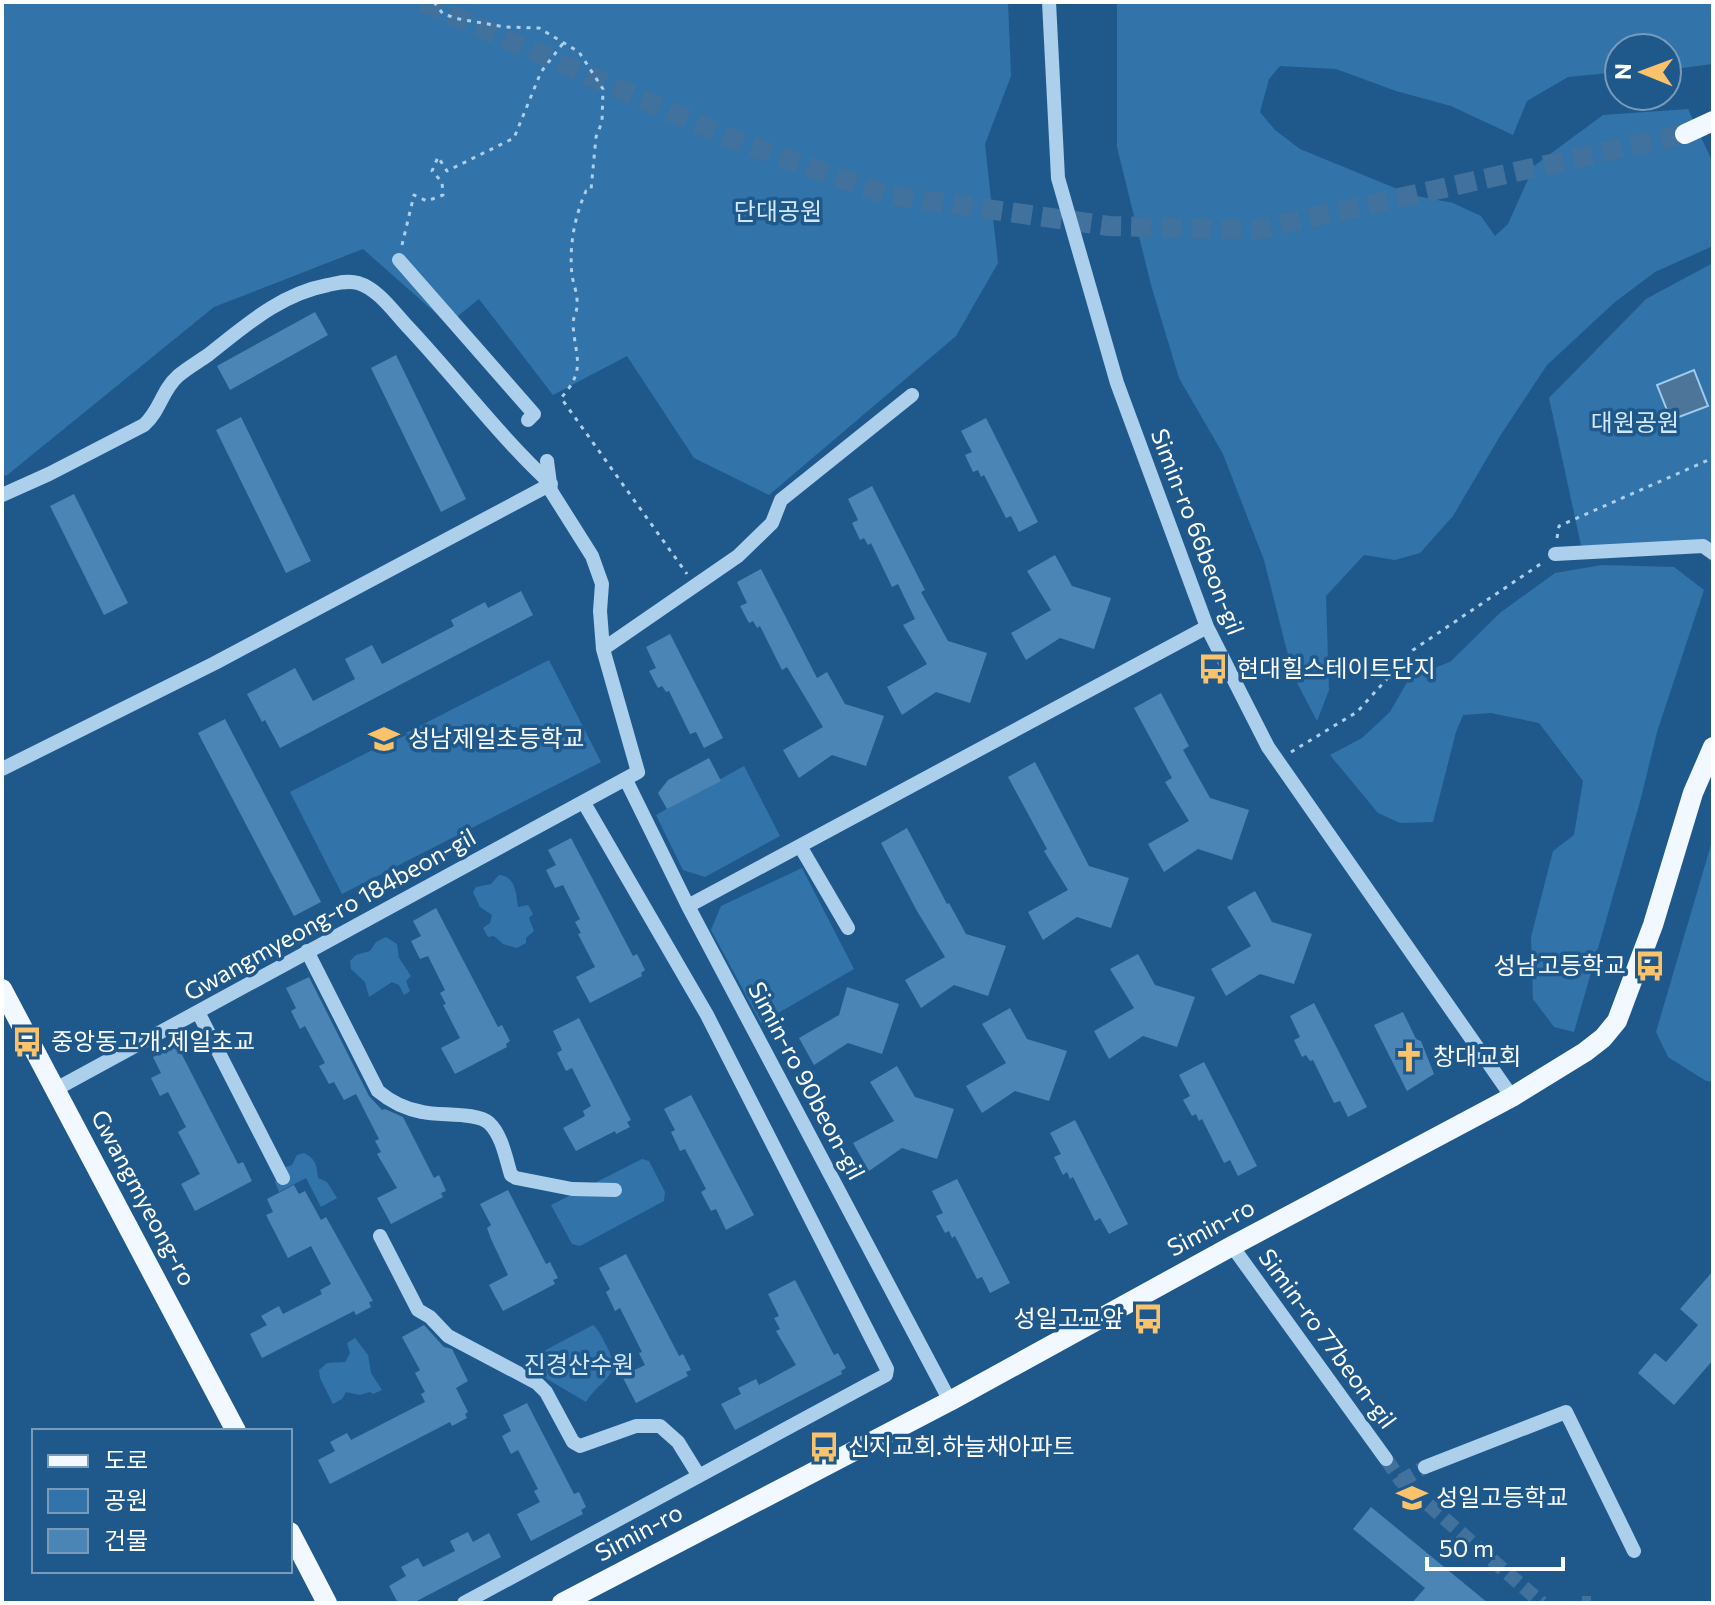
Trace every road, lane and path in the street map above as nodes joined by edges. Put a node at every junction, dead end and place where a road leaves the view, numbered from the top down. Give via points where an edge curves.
1 (434, 2) edge
2 (1049, 2) edge
3 (564, 42) junction
4 (1713, 121) edge
5 (1685, 134) tunnel mouth
6 (399, 260) joint
7 (912, 395) dead end
8 (528, 420) dead end
9 (1713, 458) edge
10 (547, 461) dead end
11 (551, 484) junction
12 (2, 495) edge
13 (1559, 526) dead end
14 (1713, 553) edge
15 (1555, 554) joint
16 (695, 586) junction
17 (1207, 627) junction
18 (603, 649) junction
19 (1713, 747) edge
20 (1278, 760) junction
21 (2, 769) edge
22 (626, 780) junction
23 (584, 803) junction
24 (800, 846) junction
25 (688, 906) junction
26 (848, 928) dead end
27 (307, 951) junction
28 (2, 989) edge
29 (198, 1012) junction
30 (56, 1089) junction
31 (1512, 1097) junction
32 (283, 1178) dead end
33 (615, 1190) dead end
34 (380, 1236) dead end
35 (1232, 1246) junction
36 (950, 1401) junction
37 (235, 1429) edge
38 (1386, 1459) tunnel mouth
39 (1425, 1467) tunnel mouth
40 (699, 1476) junction
41 (292, 1536) edge
42 (1634, 1551) dead end
43 (327, 1603) edge
44 (464, 1603) edge
45 (562, 1603) edge

1 - 3 path via 443,14 539,28
2 - 17 street, Simin-ro 66beon-gil via 1058,178 1117,383
3 - 6 path via 541,72 514,138 447,171 438,157 432,171 442,182 443,195 427,201 414,195
3 - 16 path via 579,52 603,89 591,190 579,207 572,241 577,369 561,398
4 - 5 main road
6 - 8 street via 534,414
7 - 16 street via 781,500 772,523 738,556
9 - 13 path
10 - 11 street
11 - 12 street via 373,291 343,282 309,288 274,306 180,374 144,425
11 - 18 street via 602,584
11 - 21 street via 215,663
14 - 15 street via 1703,546
15 - 20 path via 1413,650 1357,712
16 - 18 street
17 - 20 street, Simin-ro 66beon-gil
17 - 24 street
18 - 22 street via 638,772
19 - 31 main road, Simin-ro via 1617,1021 1585,1052
20 - 31 street, Simin-ro 66beon-gil
22 - 23 street, Gwangmyeong-ro 184beon-gil
22 - 25 street, Simin-ro 90beon-gil
23 - 27 street, Gwangmyeong-ro 184beon-gil
23 - 40 street via 707,1015 887,1369 886,1375
24 - 25 street
24 - 26 street
25 - 36 street, Simin-ro 90beon-gil
27 - 29 street, Gwangmyeong-ro 184beon-gil
27 - 33 street via 386,1098 424,1113 484,1119 516,1178 572,1189
28 - 30 main road, Gwangmyeong-ro
29 - 30 street, Gwangmyeong-ro 184beon-gil
29 - 32 street
30 - 37 main road, Gwangmyeong-ro
31 - 35 main road, Simin-ro
34 - 40 street via 418,1310 448,1336 537,1383 573,1442 580,1446 636,1426 660,1426 678,1442
35 - 36 main road, Simin-ro
35 - 38 street, Simin-ro 77beon-gil
36 - 45 main road, Simin-ro
39 - 42 street via 1566,1412
40 - 44 street
41 - 43 main road

